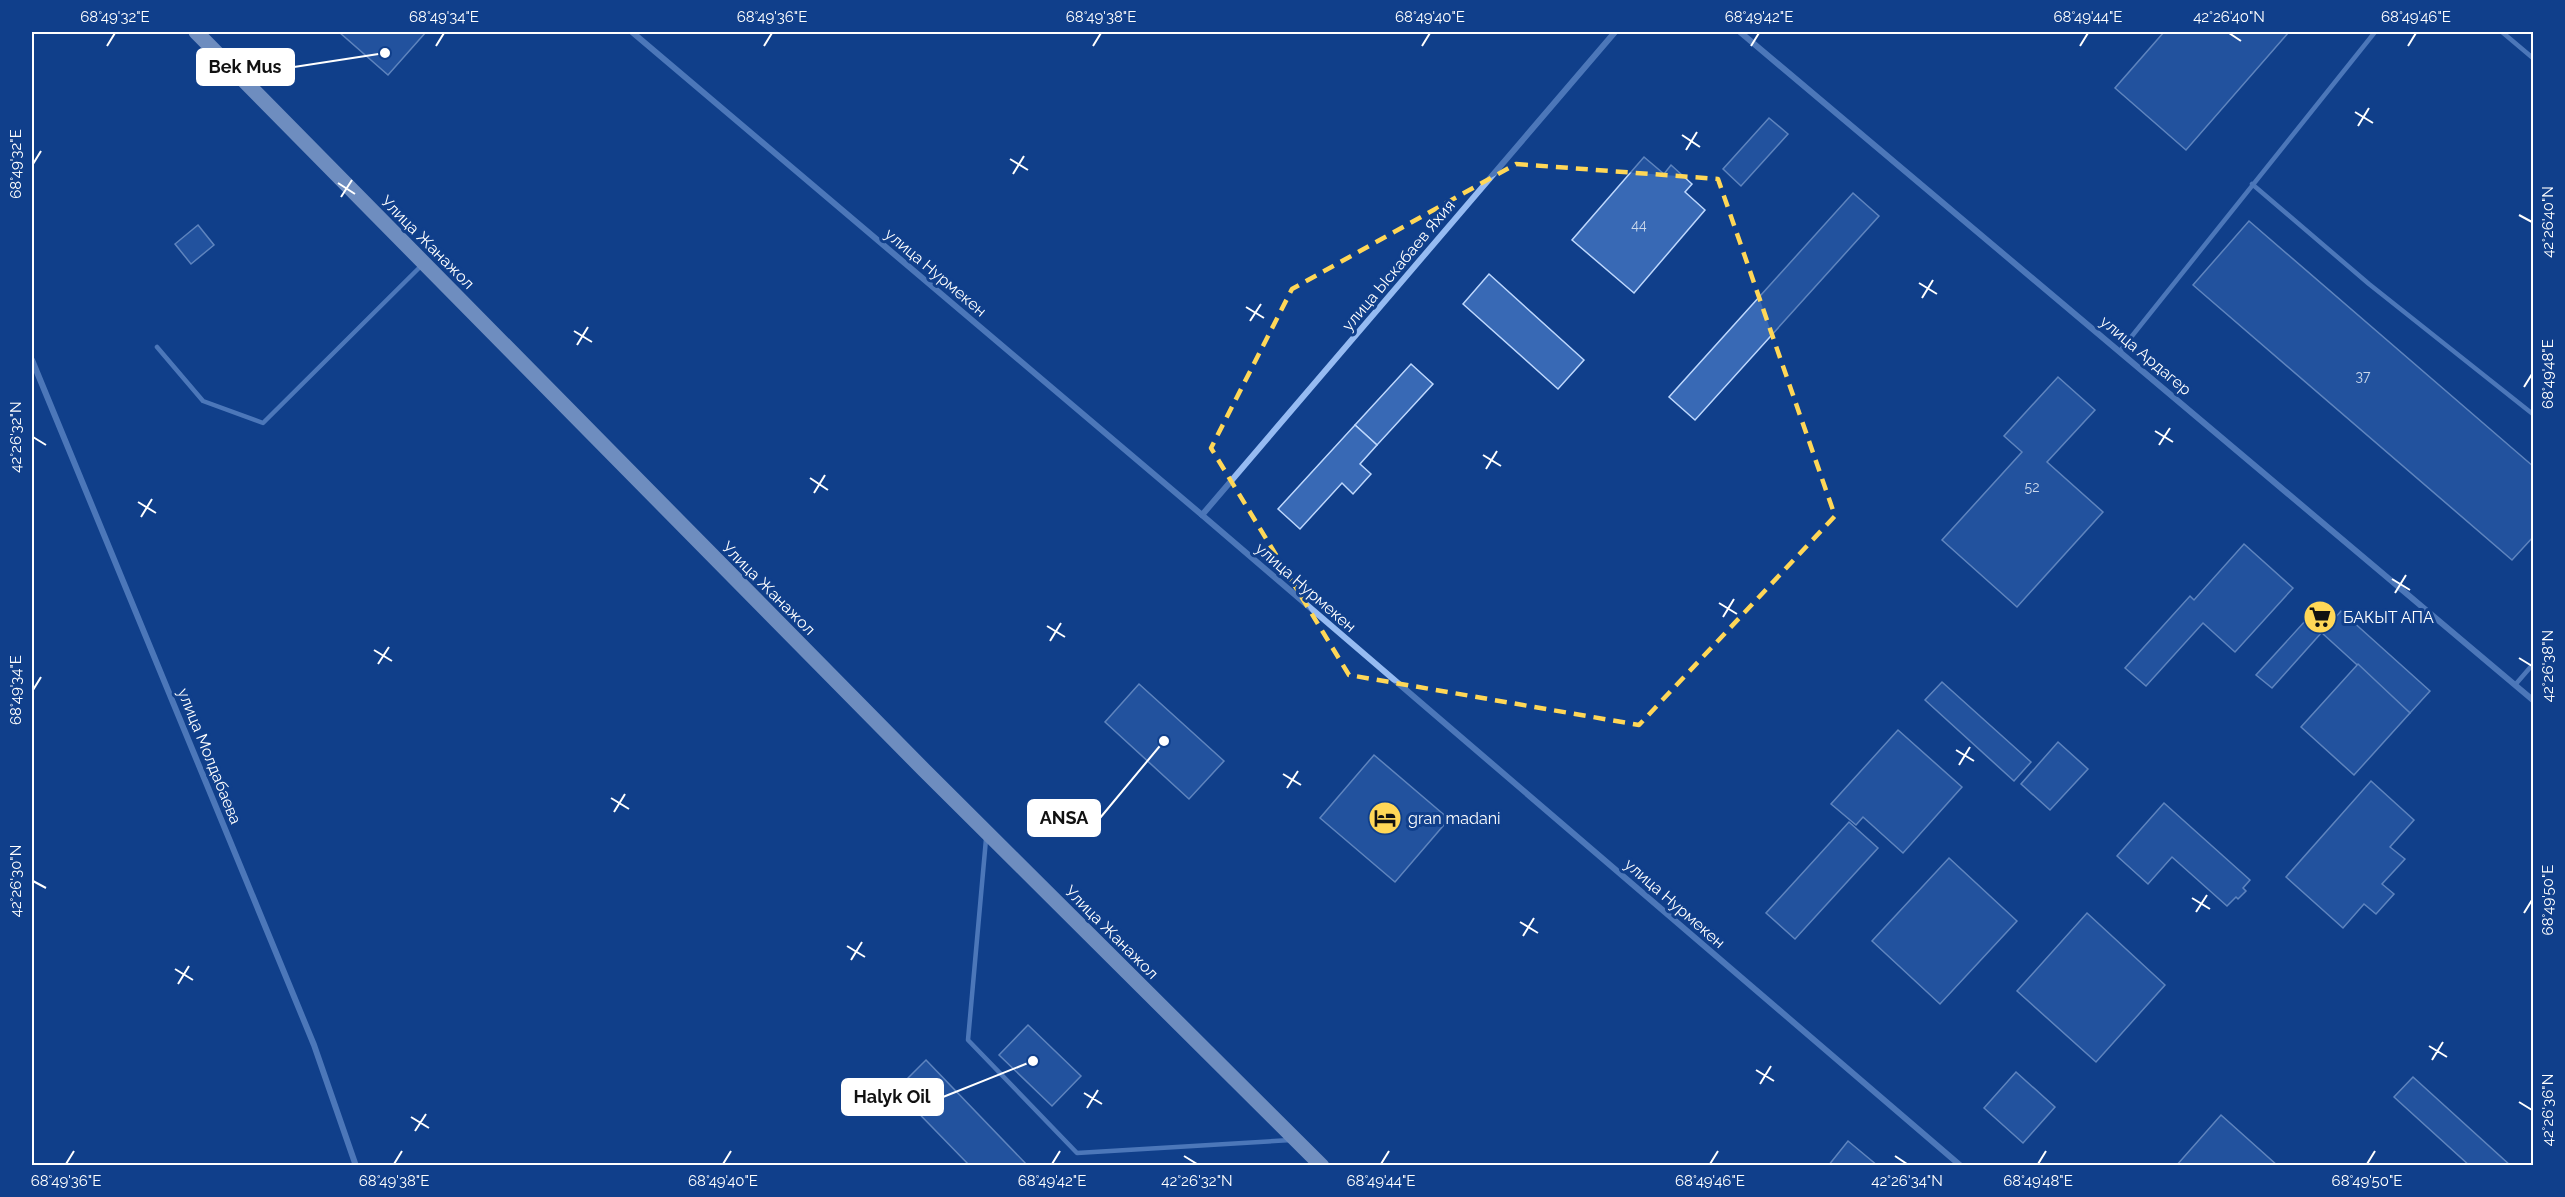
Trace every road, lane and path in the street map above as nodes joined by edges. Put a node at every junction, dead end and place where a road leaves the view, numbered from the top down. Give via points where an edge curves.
1 (196, 32) edge
2 (632, 32) edge
3 (1615, 32) edge
4 (1740, 32) edge
5 (2375, 32) edge
6 (2502, 32) edge
7 (2534, 59) edge
8 (2252, 184) junction
9 (424, 263) junction
10 (157, 346) dead end
11 (2120, 351) junction
12 (32, 360) edge
13 (2534, 415) edge
14 (1202, 515) junction
15 (2534, 663) edge
16 (2515, 685) junction
17 (2534, 701) edge
18 (987, 833) junction
19 (1296, 1140) junction
20 (356, 1166) edge
21 (1322, 1166) edge
22 (1961, 1166) edge

1 - 9 main road, Улица Жанажол
2 - 14 street, улица Нурмекен
3 - 14 street, улица Ыскабаев Яхия
4 - 11 street, улица Ардагер
5 - 8 lane
6 - 7 lane
8 - 11 lane
8 - 13 lane via 2369,284
9 - 10 lane via 263,423 203,400
9 - 18 main road, Улица Жанажол
11 - 16 street, улица Ардагер
12 - 20 street, улица Молдабаева via 314,1045
14 - 22 street, улица Нурмекен
15 - 16 lane
16 - 17 street, улица Ардагер
18 - 19 main road, Улица Жанажол
18 - 19 lane via 968,1040 1077,1153
19 - 21 main road, Улица Жанажол

